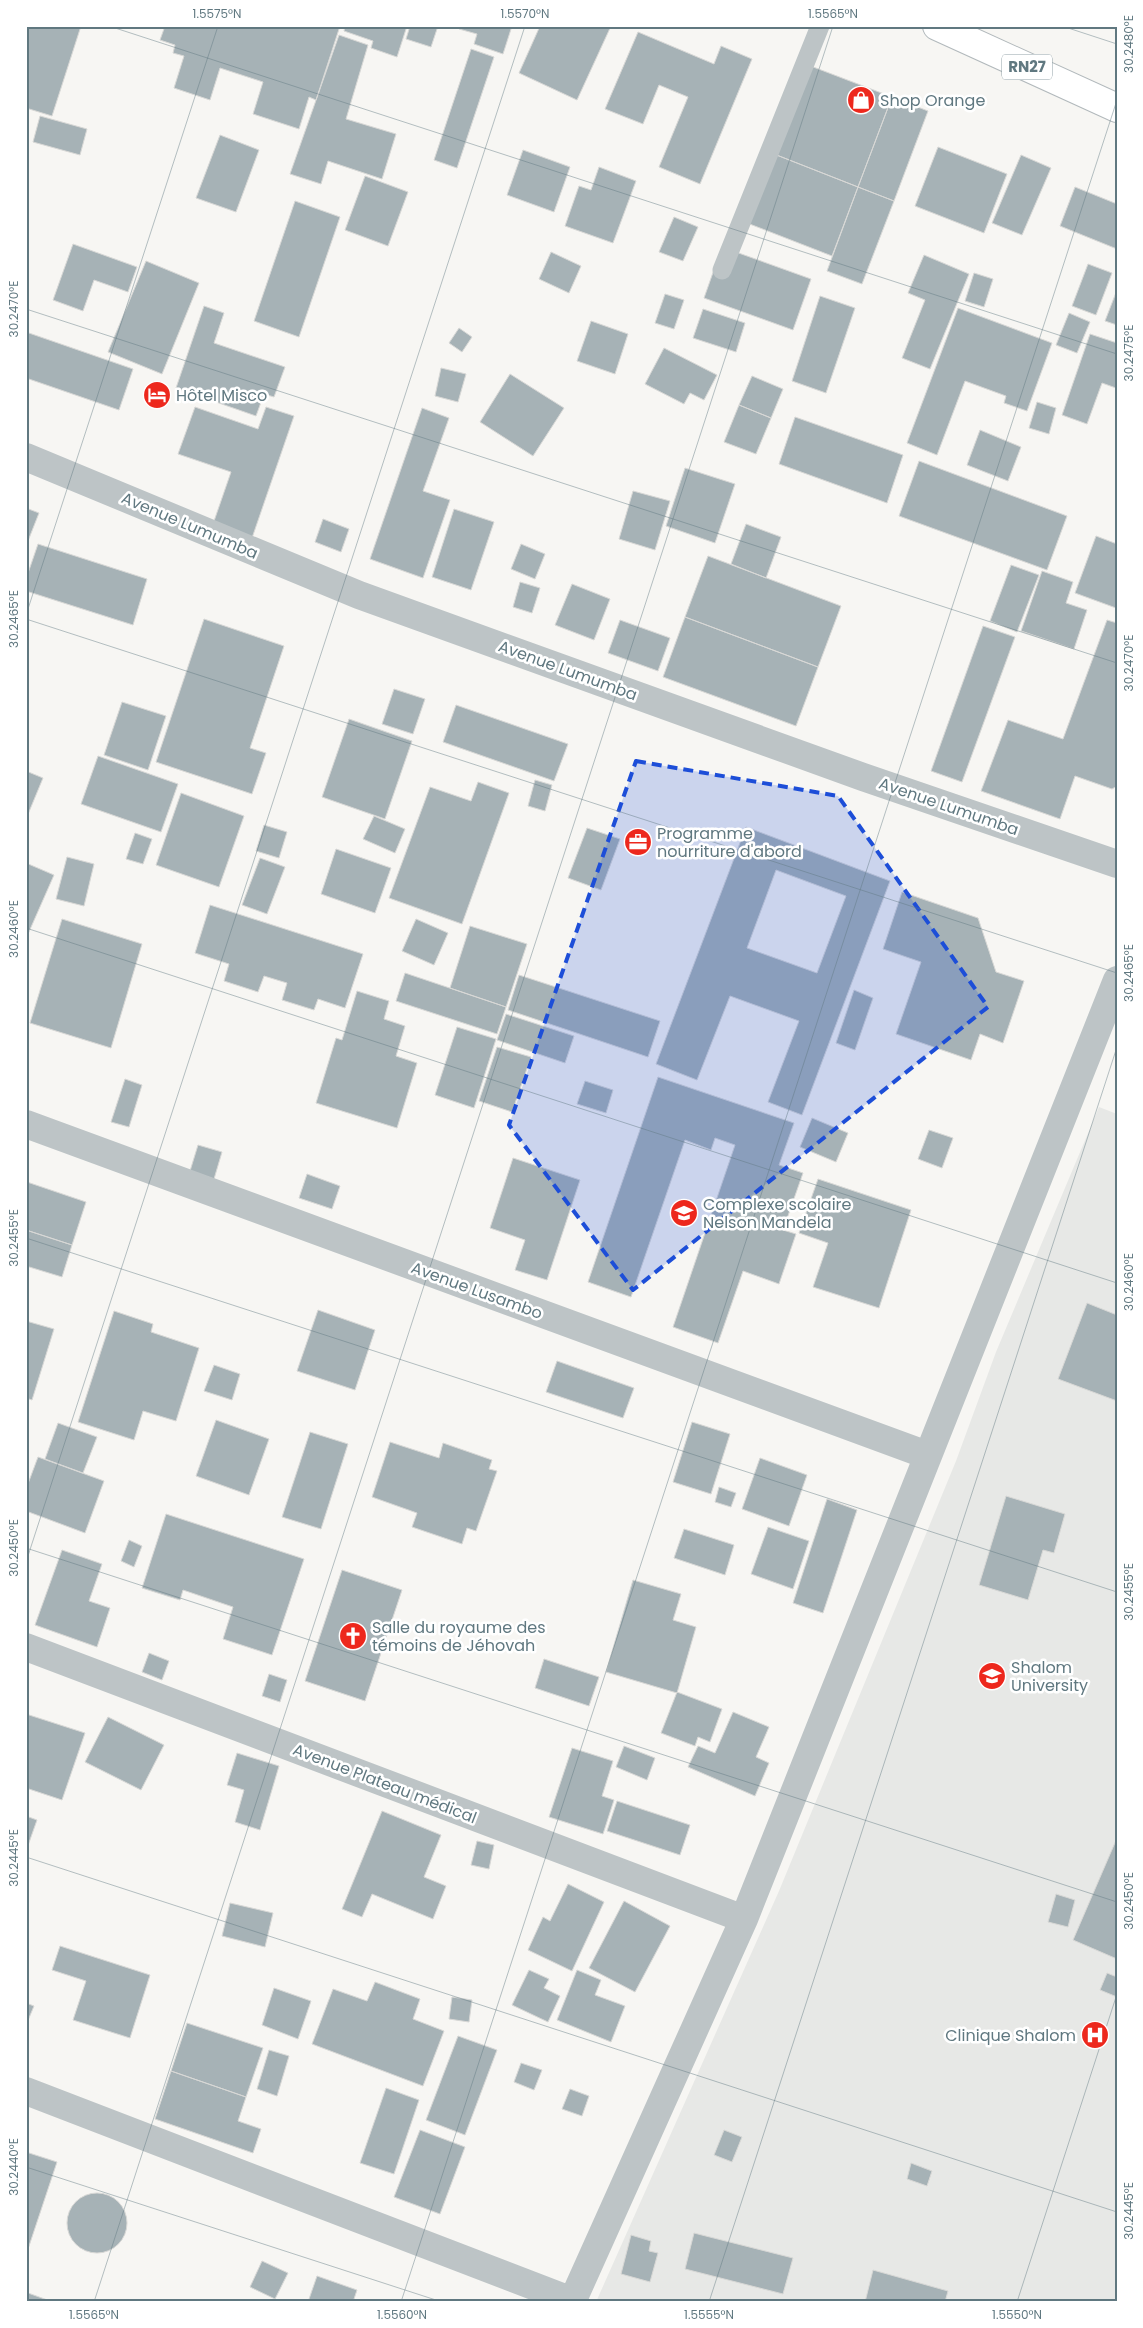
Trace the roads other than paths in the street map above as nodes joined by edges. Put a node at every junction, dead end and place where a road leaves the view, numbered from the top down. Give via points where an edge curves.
1 (820, 26) edge
2 (937, 26) edge
3 (1117, 108) edge
4 (722, 270) dead end
5 (26, 457) edge
6 (1117, 864) edge
7 (1117, 980) edge
8 (26, 1124) edge
9 (927, 1455) junction
10 (26, 1648) edge
11 (744, 1919) junction
12 (26, 2091) edge
13 (573, 2301) edge

1 - 4 lane
2 - 3 main road, RN27
5 - 6 street, Avenue Lumumba via 359,595
7 - 9 street
8 - 9 street, Avenue Lusambo
9 - 11 street
10 - 11 street, Avenue Plateau médical
11 - 13 street
12 - 13 street

